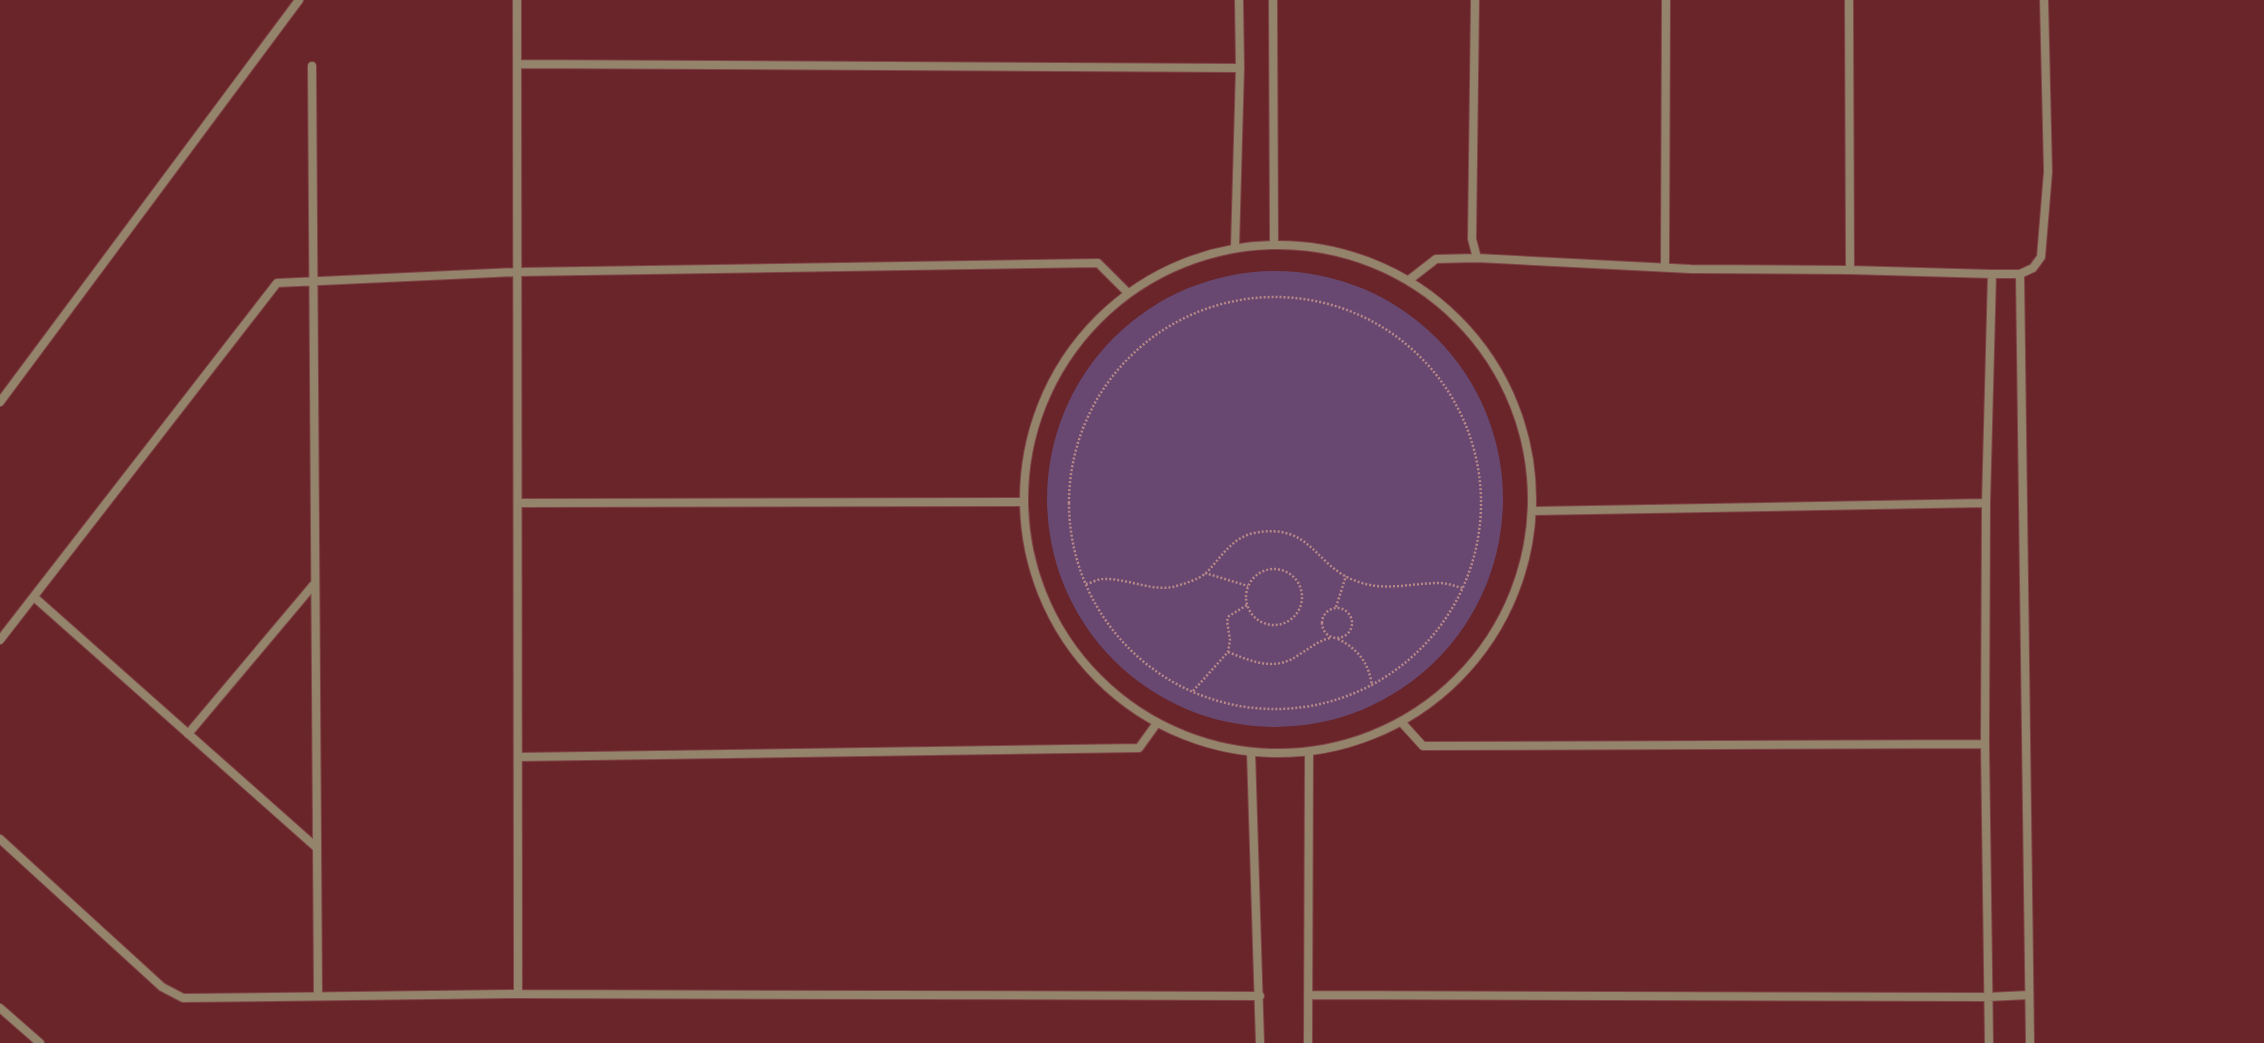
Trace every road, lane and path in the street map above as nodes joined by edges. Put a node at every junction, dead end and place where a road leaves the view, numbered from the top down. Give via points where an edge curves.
1 (299, 0) edge
2 (517, 0) edge
3 (1239, 0) edge
4 (1273, 0) edge
5 (1475, 0) edge
6 (1666, 0) edge
7 (1849, 0) edge
8 (2044, 0) edge
9 (517, 64) junction
10 (312, 66) dead end
11 (1240, 68) junction
12 (1274, 244) junction
13 (1235, 247) junction
14 (1477, 258) junction
15 (1665, 267) junction
16 (1850, 270) junction
17 (518, 272) junction
18 (1992, 274) junction
19 (2020, 274) junction
20 (1409, 280) junction
21 (313, 281) junction
22 (1128, 293) junction
23 (0, 402) edge
24 (1024, 502) junction
25 (519, 503) junction
26 (1986, 503) junction
27 (1533, 511) junction
28 (1205, 574) junction
29 (1346, 576) junction
30 (315, 583) junction
31 (1086, 584) junction
32 (1248, 586) junction
33 (1464, 588) junction
34 (34, 597) junction
35 (1247, 605) junction
36 (1336, 607) junction
37 (1330, 638) junction
38 (1338, 639) junction
39 (0, 640) edge
40 (1228, 652) junction
41 (1372, 686) junction
42 (1193, 691) junction
43 (1157, 723) junction
44 (1403, 724) junction
45 (188, 734) junction
46 (1985, 744) junction
47 (1251, 752) junction
48 (1309, 753) junction
49 (518, 757) junction
50 (0, 839) edge
51 (317, 848) junction
52 (518, 994) junction
53 (1308, 995) junction
54 (2029, 995) junction
55 (318, 996) junction
56 (1260, 996) junction
57 (1987, 997) junction
58 (0, 1008) edge
59 (40, 1043) edge
60 (1260, 1043) edge
61 (1308, 1043) edge
62 (1988, 1043) edge
63 (2030, 1043) edge

1 - 23 street
2 - 9 street
3 - 11 street
4 - 12 street
5 - 14 street via 1472,239
6 - 15 street
7 - 16 street
8 - 19 street via 2048,172 2041,257 2033,268
9 - 11 street
9 - 17 street
10 - 21 street
11 - 13 street
12 - 13 street
12 - 20 street via 1344,252
13 - 22 street via 1183,262
14 - 15 street
14 - 20 street via 1436,259
15 - 16 street
16 - 18 street
17 - 21 street
17 - 22 street via 1098,263
17 - 25 street
18 - 19 street
18 - 26 street
19 - 54 street
20 - 27 street via 1452,313 1488,355 1514,404 1529,456
21 - 30 street
21 - 34 street via 277,283
22 - 24 street via 1097,319 1065,359 1042,403 1028,452
24 - 25 street
24 - 43 street via 1033,563 1048,607 1076,653 1113,692
25 - 49 street
26 - 27 street
26 - 46 street
27 - 44 street via 1524,568 1502,622 1469,669
28 - 29 path via 1220,555 1237,540 1252,533 1272,531 1289,534 1305,541
28 - 31 path via 1171,587 1103,579
28 - 32 path
29 - 33 path via 1372,586 1397,588 1441,583
29 - 36 path
30 - 45 street
30 - 51 street
31 - 33 path via 1075,551 1070,518 1070,484 1078,444 1104,388 1125,361 1150,338 1179,320 1210,307 1243,299 1277,296 1311,299 1344,308 1375,322 1403,341 1428,365 1449,392 1465,422 1476,455 1481,488 1481,522
31 - 42 path via 1102,614 1123,641 1148,665 1176,684
32 - 35 path
32 - 35 path via 1263,570 1273,568 1292,575 1300,583 1303,594 1297,614 1290,621 1280,625 1269,625 1259,621 1251,614
33 - 41 path via 1447,618 1426,645 1401,668
34 - 39 street
34 - 45 street
35 - 40 path via 1227,619 1230,640
36 - 37 path via 1322,616 1323,632
36 - 38 path via 1344,609 1352,622 1351,631
37 - 38 path
37 - 40 path via 1320,640 1292,660 1276,665 1259,664
38 - 41 path via 1358,652 1370,674
40 - 42 path
41 - 42 path via 1341,699 1314,706 1274,710 1240,706 1207,698
43 - 47 street via 1203,742
43 - 49 street via 1139,748
44 - 46 street via 1423,746
44 - 48 street via 1343,746
45 - 51 street
46 - 57 street
47 - 48 street
47 - 56 street
48 - 53 street
49 - 52 street
50 - 55 street via 162,987 183,998
51 - 55 street
52 - 55 street
52 - 56 street
53 - 57 street
53 - 61 street
54 - 57 street
54 - 63 street
56 - 60 street
57 - 62 street
58 - 59 street

